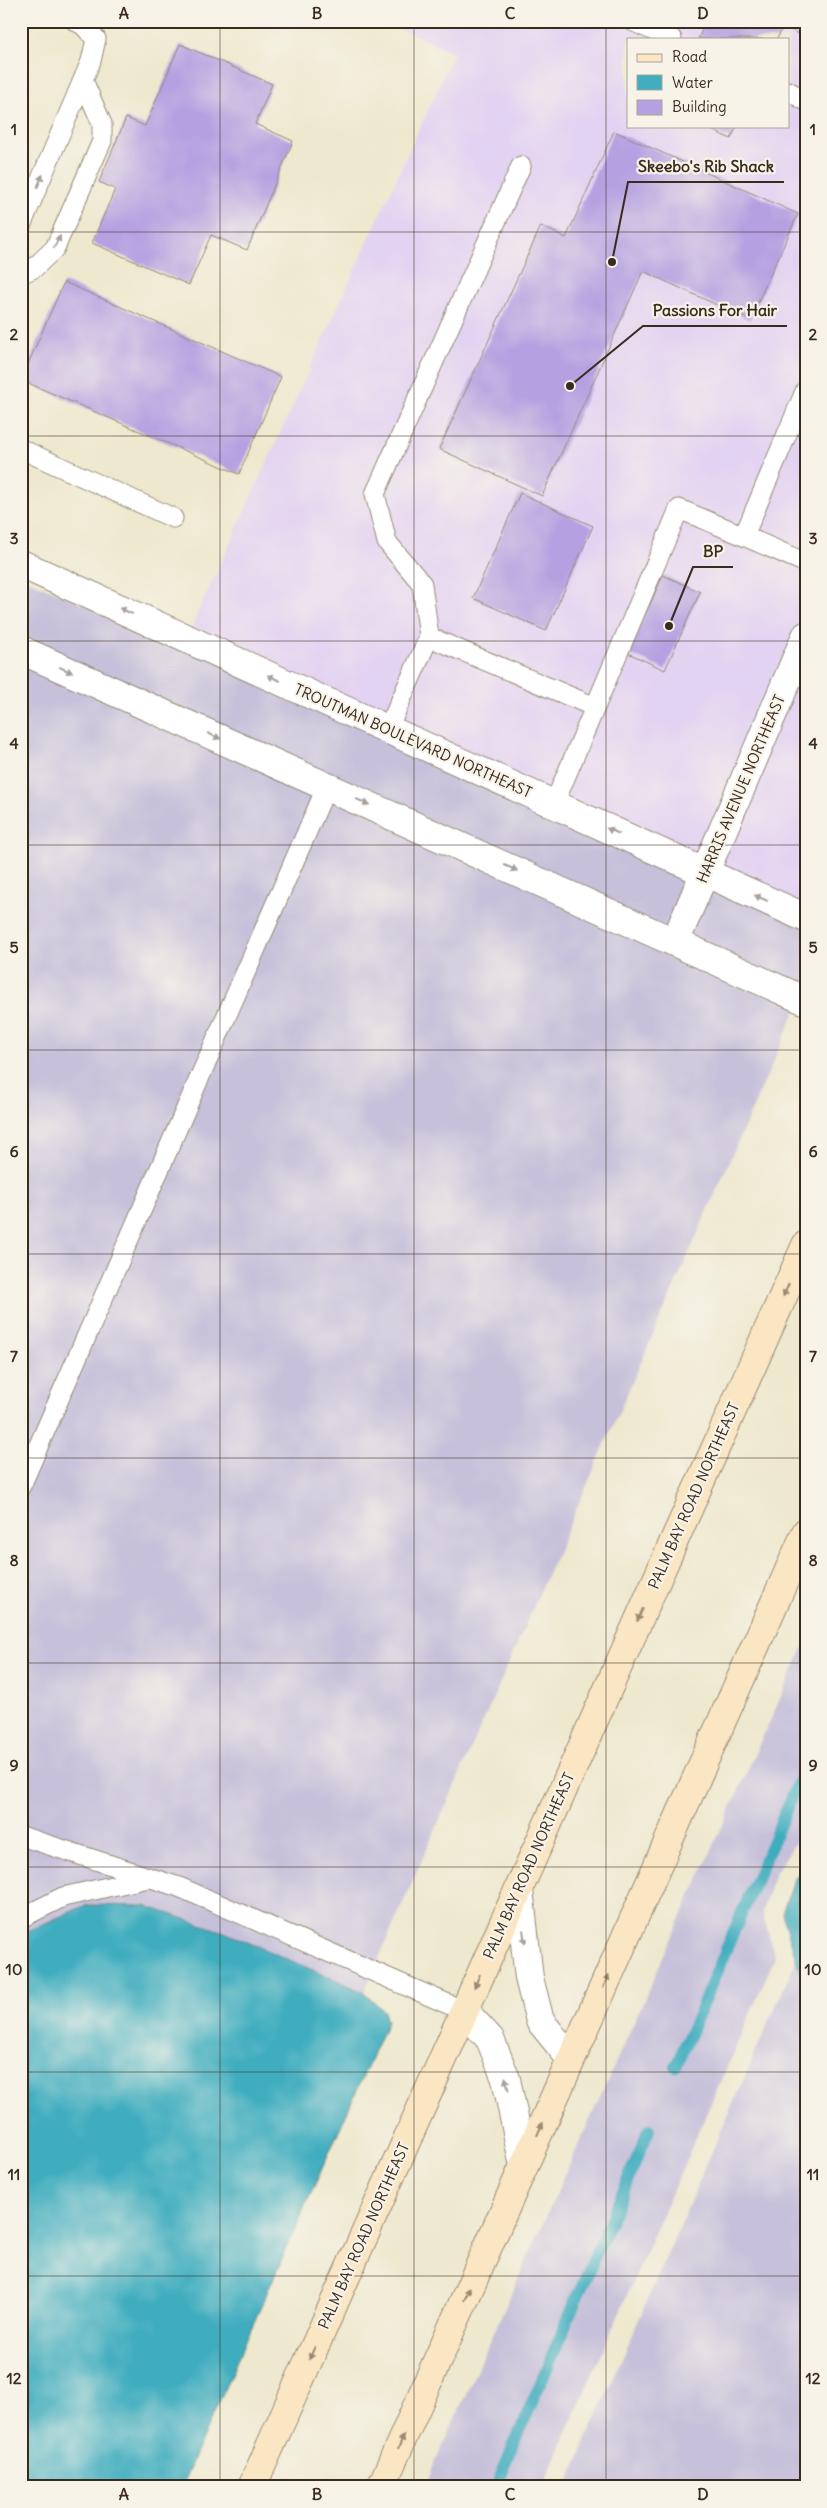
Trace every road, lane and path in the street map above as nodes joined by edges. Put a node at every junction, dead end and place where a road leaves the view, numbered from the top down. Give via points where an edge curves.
1 (75, 21) edge
2 (632, 21) edge
3 (670, 38) edge
4 (84, 80) junction
5 (790, 92) edge
6 (806, 101) edge
7 (521, 166) dead end
8 (21, 226) edge
9 (21, 274) edge
10 (806, 389) edge
11 (21, 449) edge
12 (173, 518) dead end
13 (744, 536) junction
14 (806, 562) edge
15 (21, 564) edge
16 (806, 636) edge
17 (429, 637) junction
18 (21, 650) edge
19 (595, 707) junction
20 (388, 729) junction
21 (327, 786) junction
22 (554, 804) junction
23 (705, 872) junction
24 (806, 918) edge
25 (676, 942) junction
26 (806, 1000) edge
27 (806, 1245) edge
28 (21, 1486) edge
29 (806, 1532) edge
30 (21, 1836) edge
31 (148, 1878) junction
32 (519, 1889) junction
33 (21, 1918) edge
34 (464, 2010) junction
35 (571, 2059) junction
36 (524, 2166) junction
37 (252, 2487) edge
38 (381, 2487) edge

1 - 4 lane via 96,39
2 - 3 lane
8 -> 4 lane
9 -> 4 lane via 34,268 55,248 102,141 102,124
5 - 6 lane
7 - 17 lane via 375,494 387,542 422,584
10 - 13 lane
11 - 12 lane
13 - 14 lane
13 - 19 lane via 679,509
20 -> 15 street, TROUTMAN BOULEVARD NORTHEAST
16 - 23 street, HARRIS AVENUE NORTHEAST
17 - 19 lane
17 - 20 lane
18 -> 21 street
19 - 22 lane
20 - 22 street, TROUTMAN BOULEVARD NORTHEAST
21 -> 25 street
21 - 28 lane
23 -> 22 street, TROUTMAN BOULEVARD NORTHEAST
24 -> 23 street, TROUTMAN BOULEVARD NORTHEAST
23 - 25 street, HARRIS AVENUE NORTHEAST
25 - 26 street
27 -> 32 main road, PALM BAY ROAD NORTHEAST
35 -> 29 main road
30 - 31 lane
31 - 33 lane via 63,1897
31 - 34 lane via 179,1888
32 -> 34 main road, PALM BAY ROAD NORTHEAST
32 -> 35 street via 529,1978 540,2021
36 -> 34 street via 506,2079 490,2039
34 -> 37 main road, PALM BAY ROAD NORTHEAST
36 -> 35 main road
38 -> 36 main road

